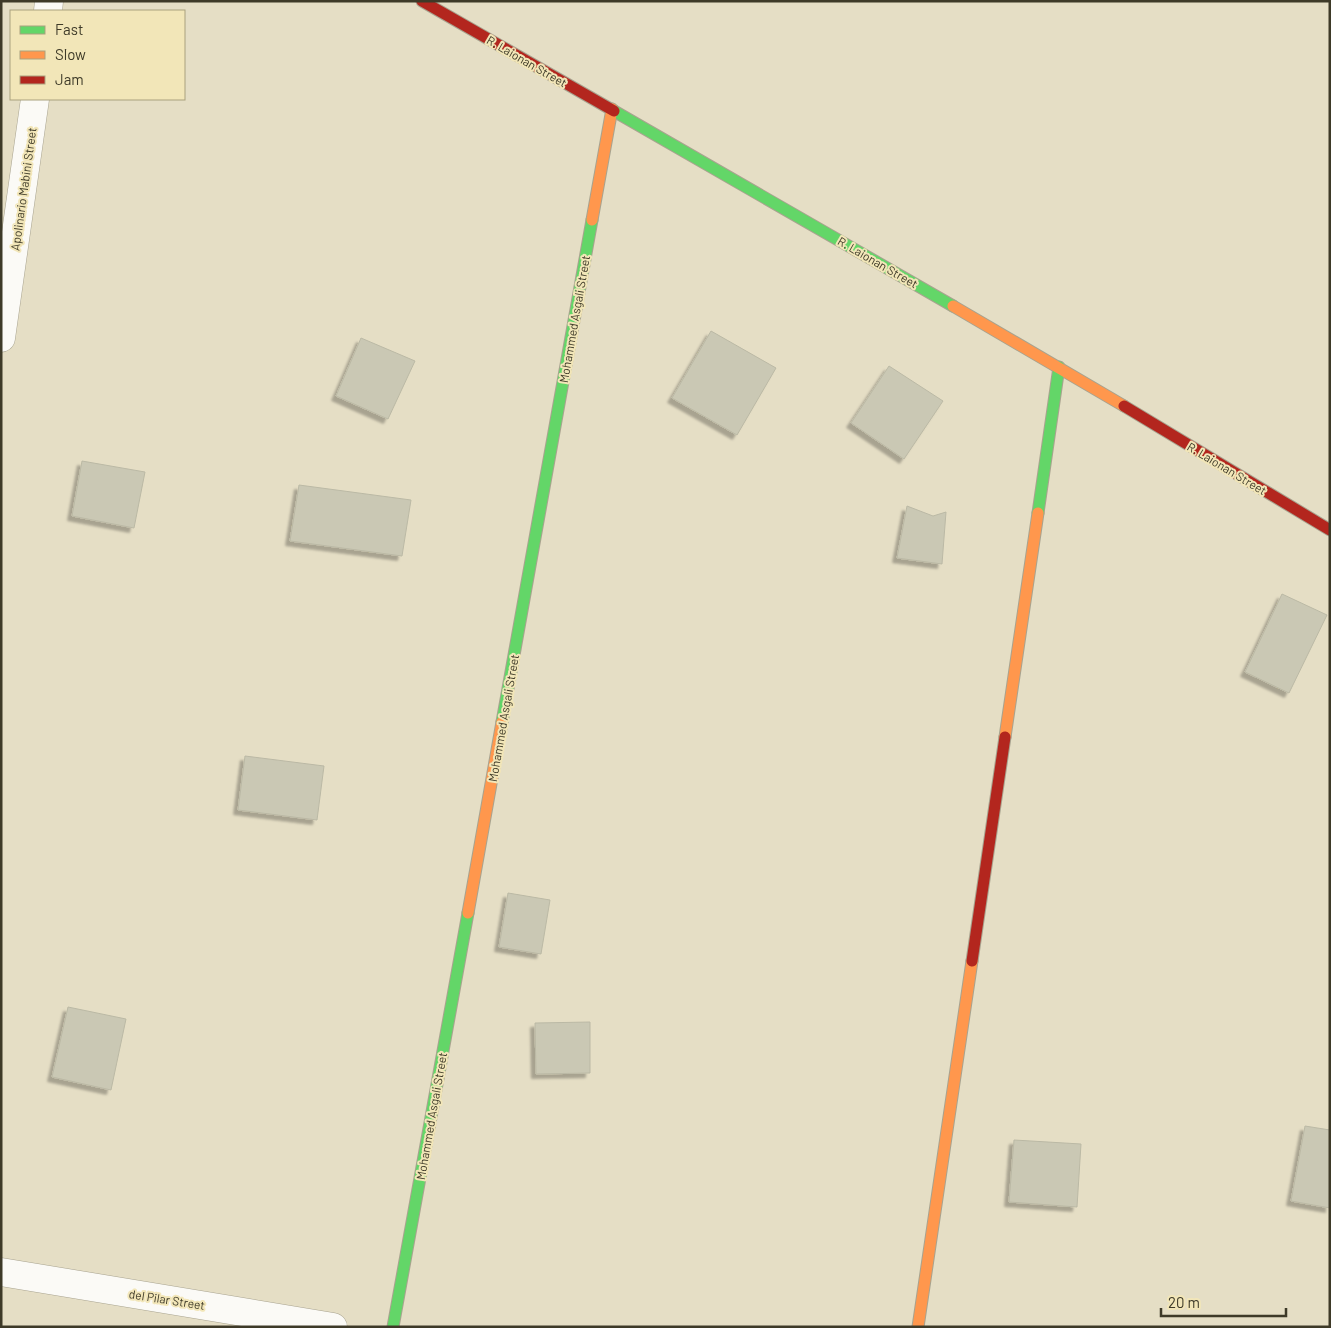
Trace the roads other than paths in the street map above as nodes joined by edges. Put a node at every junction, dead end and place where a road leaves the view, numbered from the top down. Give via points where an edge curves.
1 (422, 1) edge
2 (35, 100) edge
3 (612, 109) junction
4 (1, 338) edge
5 (1060, 367) junction
6 (1330, 530) edge
7 (1, 1272) edge
8 (333, 1327) edge
9 (394, 1327) edge
10 (918, 1327) edge

1 - 3 street, R. Laionan Street
2 - 4 street, Apolinario Mabini Street
3 - 5 street, R. Laionan Street
3 - 9 street, Mohammed Asgali Street
5 - 6 street, R. Laionan Street
5 - 10 street
7 - 8 street, del Pilar Street

